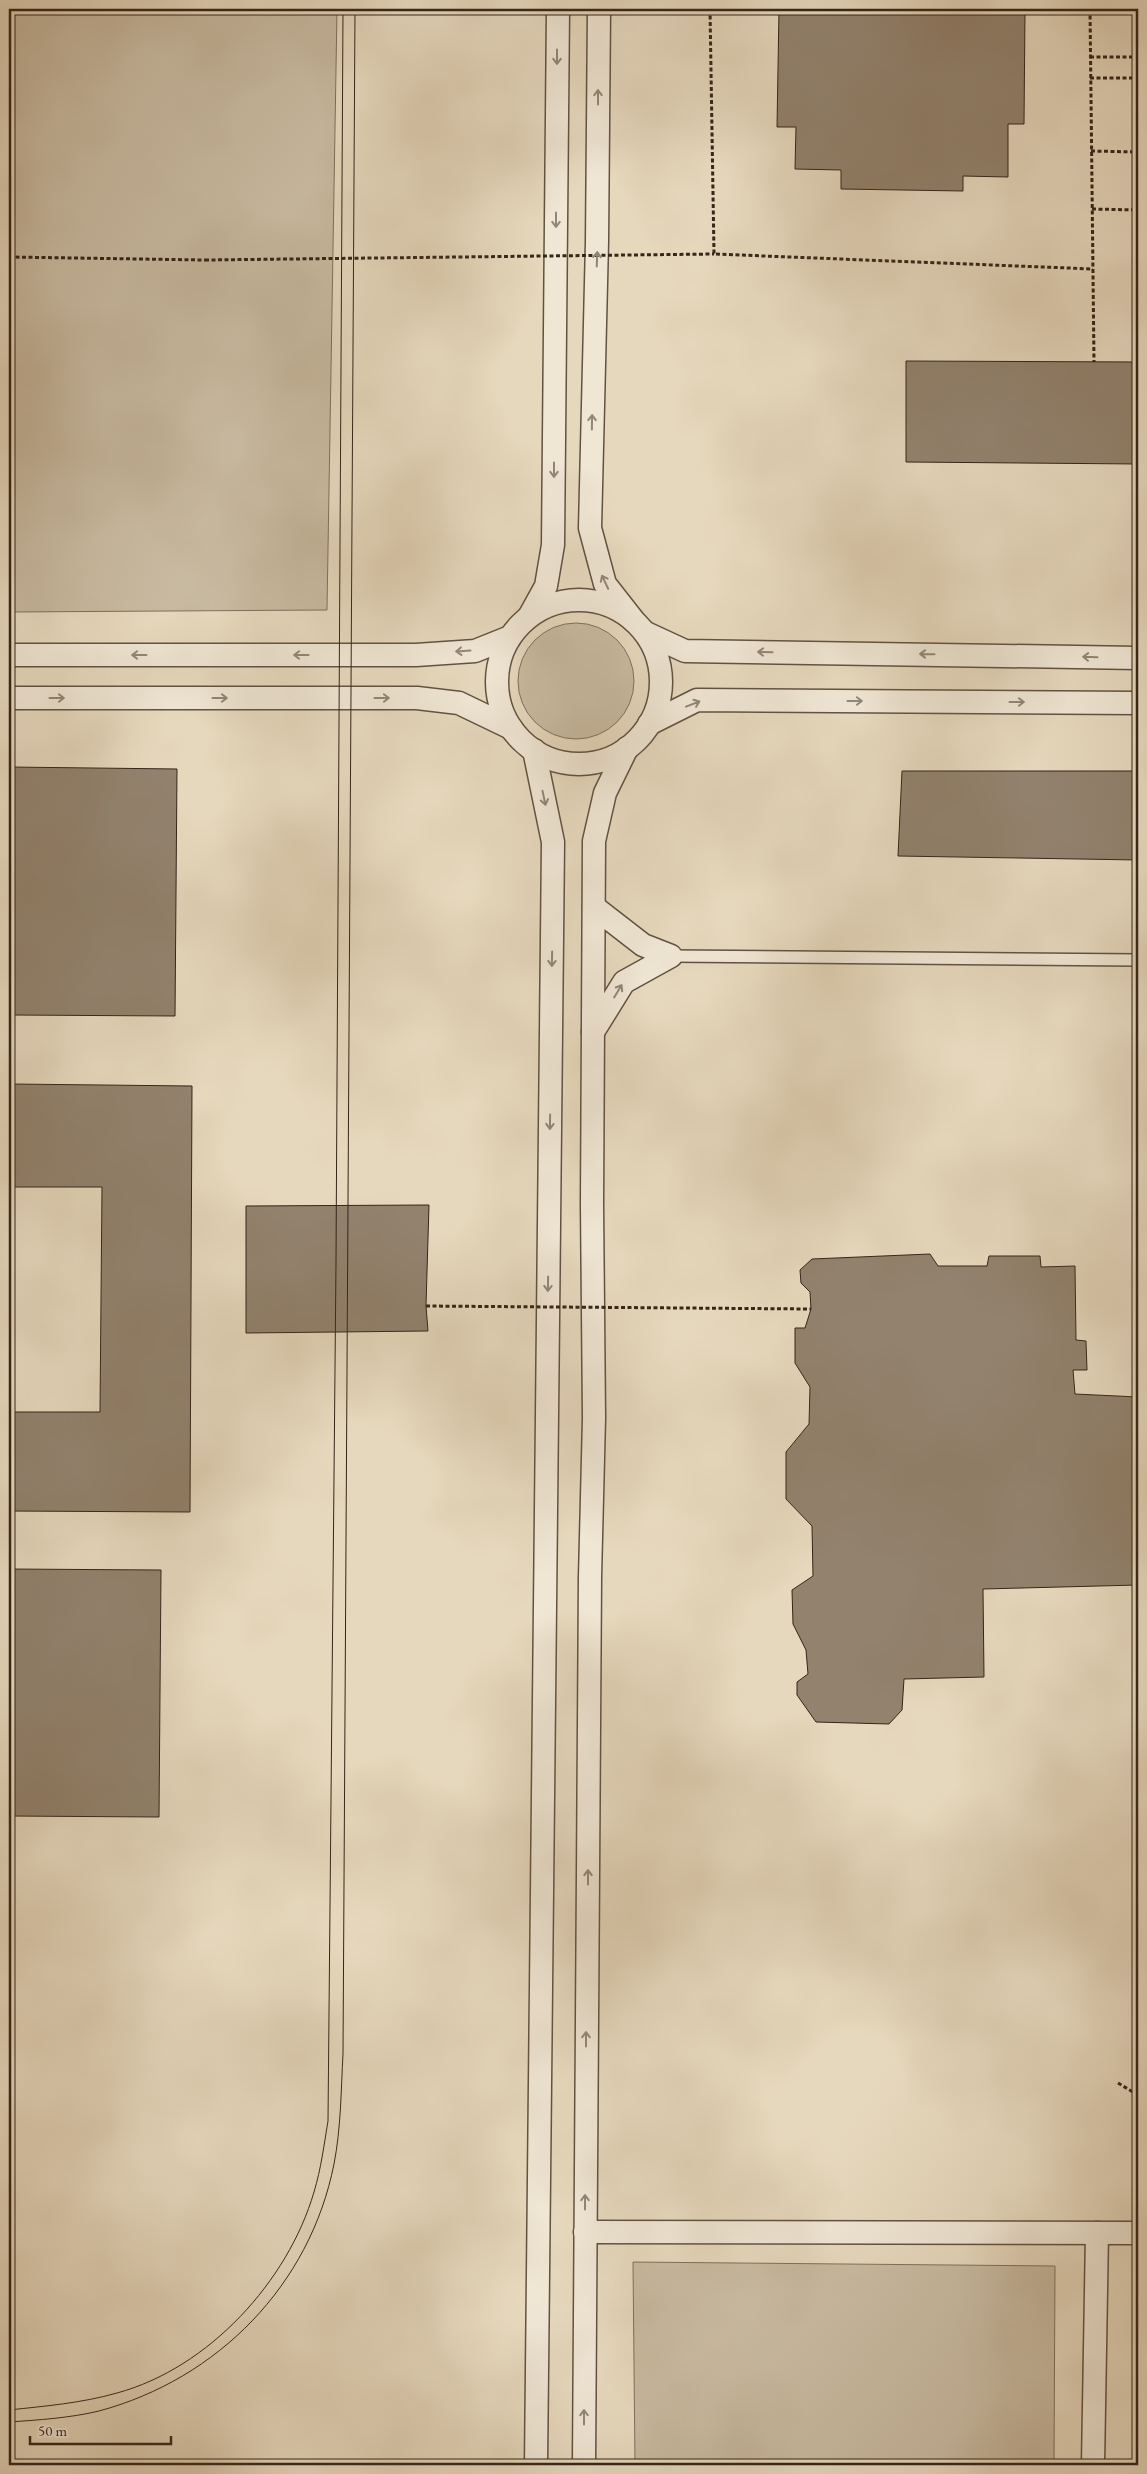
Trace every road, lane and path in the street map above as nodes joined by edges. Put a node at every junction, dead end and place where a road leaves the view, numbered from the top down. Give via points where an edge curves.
1 (558, 9) edge
2 (599, 9) edge
3 (710, 9) edge
4 (1090, 9) edge
5 (1090, 57) junction
6 (1138, 57) edge
7 (1090, 78) junction
8 (1138, 78) edge
9 (1091, 150) junction
10 (1138, 152) edge
11 (1092, 209) junction
12 (1138, 210) edge
13 (714, 254) junction
14 (9, 257) edge
15 (1093, 269) junction
16 (1094, 362) dead end
17 (530, 615) junction
18 (640, 627) junction
19 (510, 637) junction
20 (9, 655) edge
21 (1138, 658) edge
22 (9, 698) edge
23 (1138, 703) edge
24 (649, 724) junction
25 (511, 728) junction
26 (627, 748) junction
27 (534, 750) junction
28 (594, 907) junction
29 (671, 956) junction
30 (1138, 960) edge
31 (593, 1033) junction
32 (426, 1306) dead end
33 (811, 1309) dead end
34 (1118, 2083) dead end
35 (1138, 2095) edge
36 (585, 2232) junction
37 (1096, 2233) junction
38 (1138, 2233) edge
39 (536, 2465) edge
40 (584, 2465) edge
41 (1093, 2465) edge

1 -> 17 street via 554,544 546,586
18 -> 2 street via 604,584 590,528
3 - 13 path
4 - 5 path
5 - 6 path
5 - 7 path
7 - 8 path
7 - 9 path
9 - 10 path
9 - 11 path
11 - 12 path
11 - 15 path
13 - 14 path, bridge via 205,260
13 - 15 path
15 - 16 path
17 - 18 street via 556,603 583,600 610,606
17 - 19 street
21 -> 18 street via 685,650
18 - 24 street via 657,655 661,678 659,702
19 -> 20 street via 475,651 416,655
19 - 25 street via 500,659 497,683 501,707
22 -> 25 street via 417,698 459,703
24 -> 23 street via 697,700
24 - 26 street
25 - 27 street
26 - 27 street via 605,759 581,764 557,760
26 - 28 street via 606,793 594,841
27 -> 39 street via 553,842
28 - 29 street via 643,945
28 - 31 street
29 - 30 lane
31 -> 29 street via 624,982
36 -> 31 street via 594,1418
32 - 33 path, bridge
34 - 35 path
36 - 37 street
40 -> 36 street
37 - 38 street
37 - 41 street

